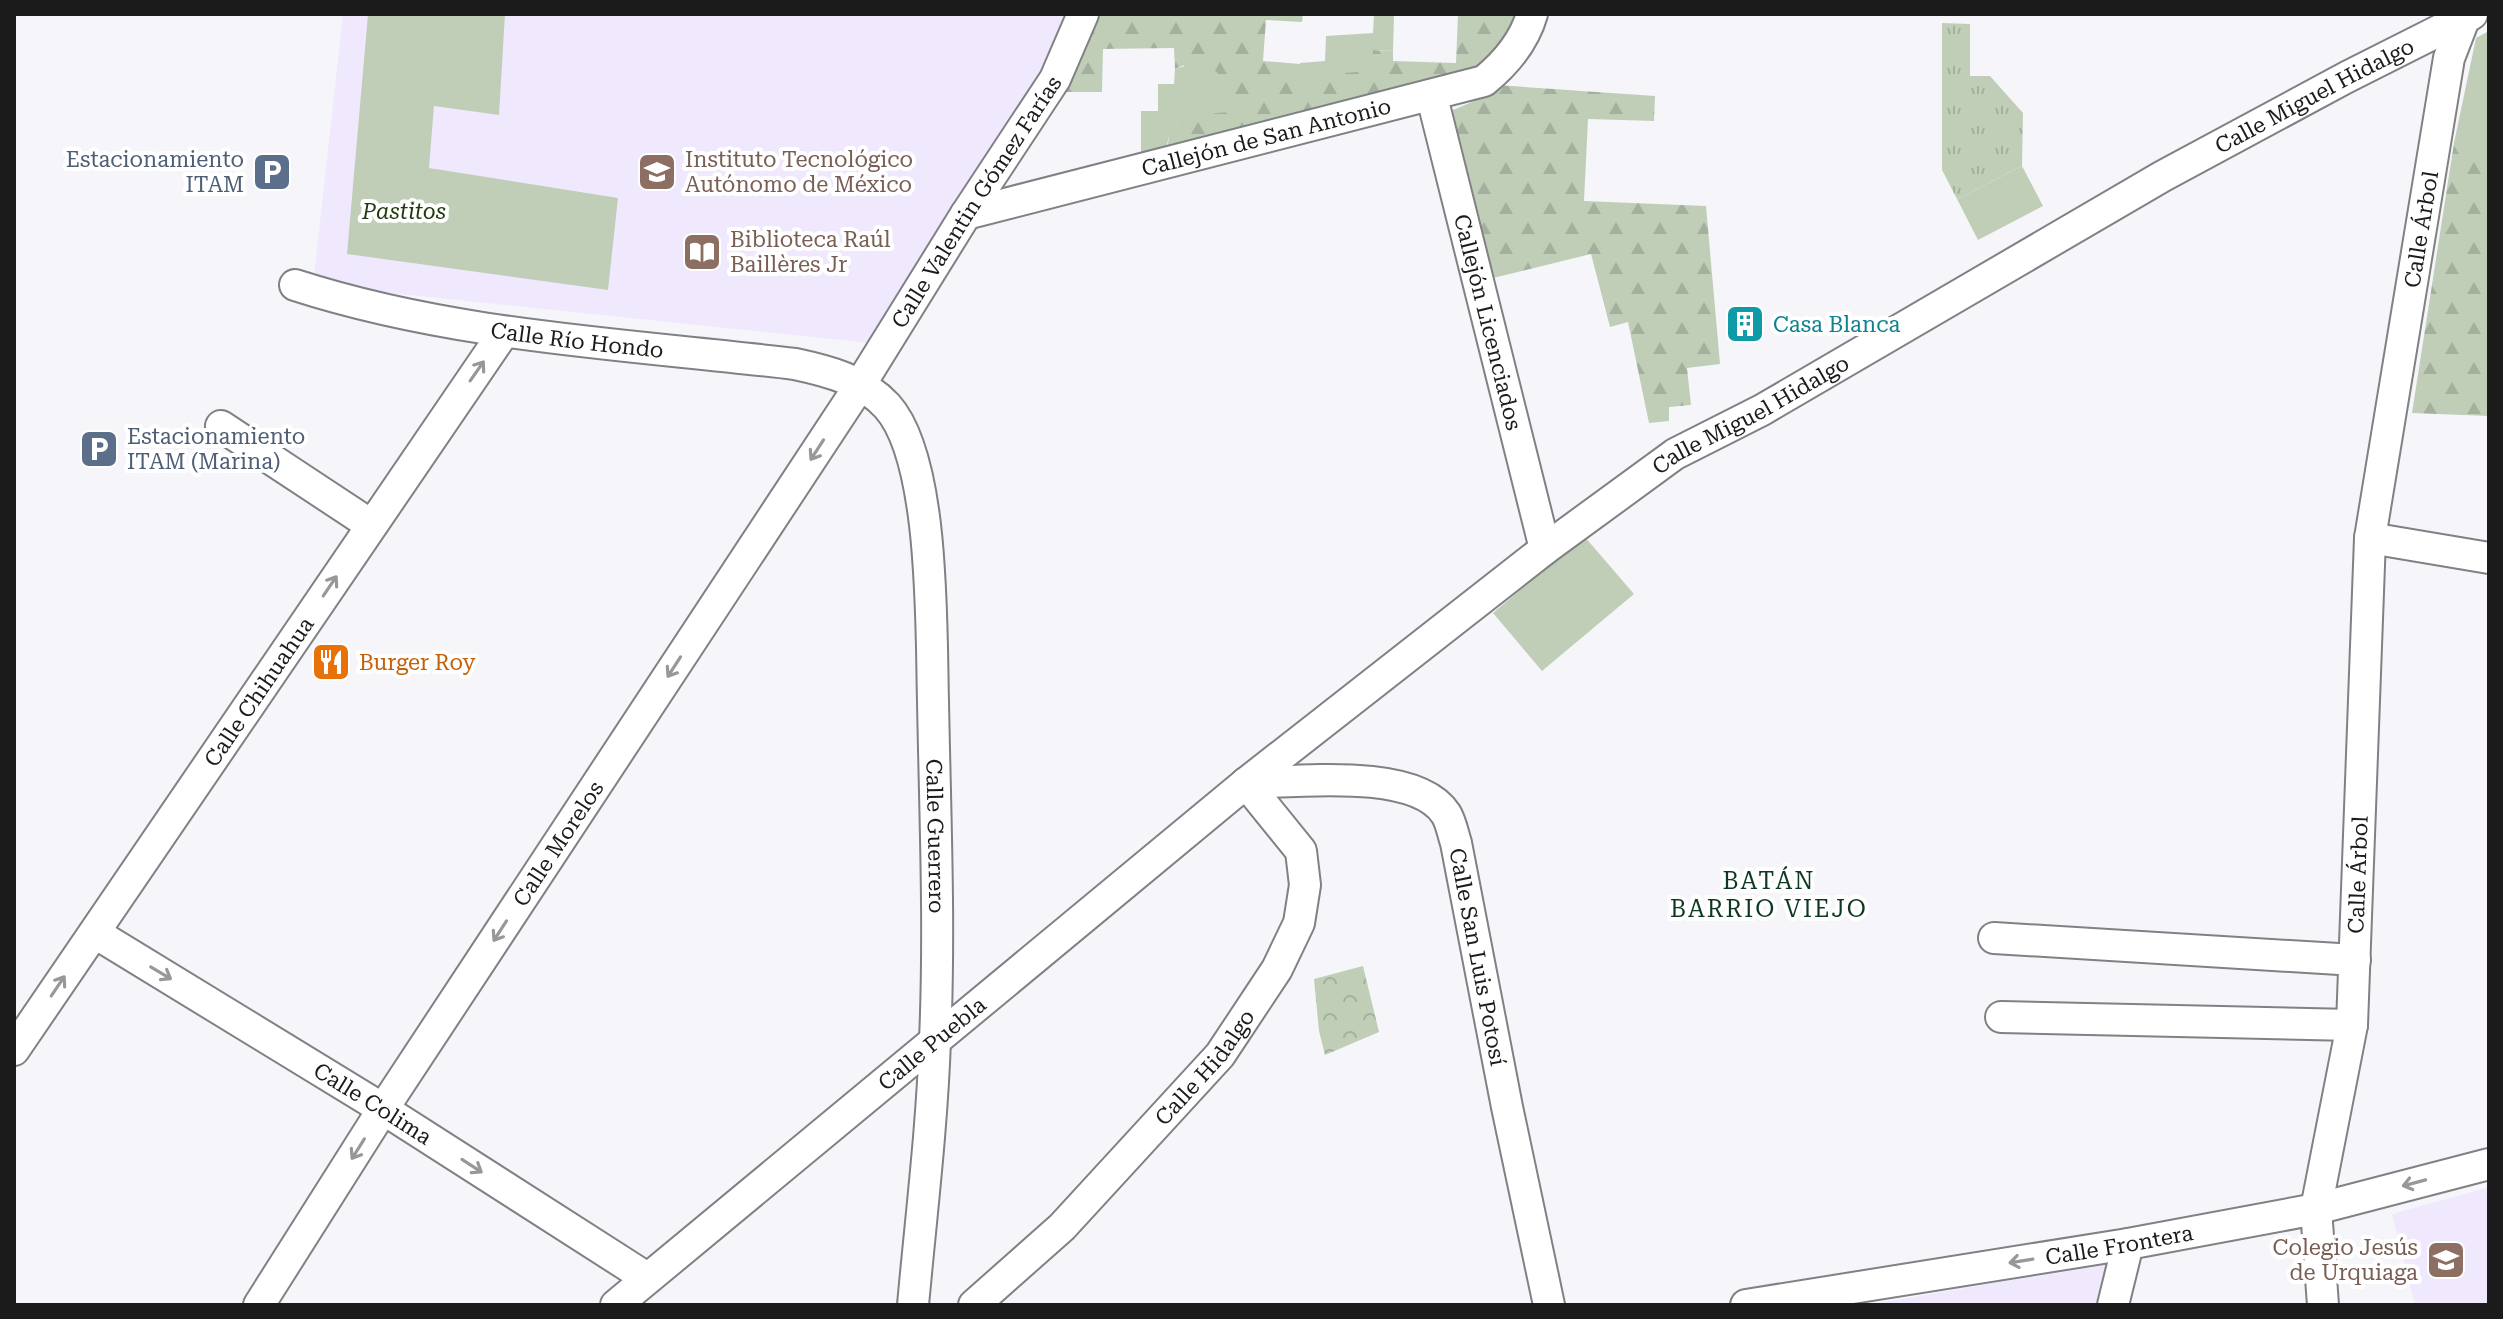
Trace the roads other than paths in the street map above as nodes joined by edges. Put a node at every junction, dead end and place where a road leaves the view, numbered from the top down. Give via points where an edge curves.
1 (1083, 14) edge
2 (1532, 14) edge
3 (2468, 15) edge
4 (1432, 97) junction
5 (966, 214) junction
6 (295, 285) dead end
7 (504, 332) junction
8 (860, 385) junction
9 (221, 426) dead end
10 (371, 525) junction
11 (2370, 538) junction
12 (1545, 549) junction
13 (2489, 558) edge
14 (1246, 783) junction
15 (95, 933) junction
16 (1994, 938) dead end
17 (2355, 960) junction
18 (2001, 1017) dead end
19 (2352, 1025) junction
20 (935, 1043) junction
21 (14, 1050) edge
22 (383, 1109) junction
23 (2489, 1164) edge
24 (2316, 1209) junction
25 (2128, 1244) junction
26 (647, 1278) junction
27 (259, 1305) edge
28 (616, 1305) edge
29 (913, 1305) edge
30 (974, 1305) edge
31 (1549, 1305) edge
32 (1746, 1305) edge
33 (2113, 1305) edge
34 (2323, 1305) edge

1 - 5 street, Calle Valentin Gómez Farías via 1055,79
2 - 4 street, Callejón de San Antonio via 1512,54 1492,75
3 - 11 street, Calle Árbol via 2449,58
3 - 12 street, Calle Miguel Hidalgo via 2163,176 1762,410 1675,454
4 - 5 street, Callejón de San Antonio
4 - 12 street, Callejón Licenciados
5 - 8 street, Calle Valentin Gómez Farías
6 - 7 street, Calle Río Hondo via 339,299
7 - 8 street, Calle Río Hondo via 795,364
10 -> 7 street, Calle Chihuahua
8 - 20 street, Calle Guerrero via 888,407 904,437 924,513 938,936
8 -> 22 street, Calle Morelos
9 - 10 street
15 -> 10 street, Calle Chihuahua
11 - 13 street
11 - 17 street, Calle Árbol
12 - 14 street, Calle Miguel Hidalgo
14 - 20 street, Calle Puebla
14 - 30 street, Calle Hidalgo via 1301,851 1305,885 1299,923 1277,969 1220,1055 1062,1227
14 - 31 street, Calle San Luis Potosí via 1383,782 1419,791 1445,813 1456,843
21 -> 15 street, Calle Chihuahua
15 -> 22 street, Calle Colima
16 - 17 street
17 - 19 street, Calle Árbol
18 - 19 street
19 - 24 street, Calle Árbol
20 - 26 street, Calle Puebla
20 - 29 street, Calle Guerrero
22 -> 26 street, Calle Colima
22 -> 27 street, Calle Morelos
23 -> 24 street, Calle Frontera
24 - 25 street, Calle Frontera
24 - 34 street, Calle Árbol
25 -> 32 street, Calle Frontera
25 - 33 street
26 - 28 street, Calle Puebla

